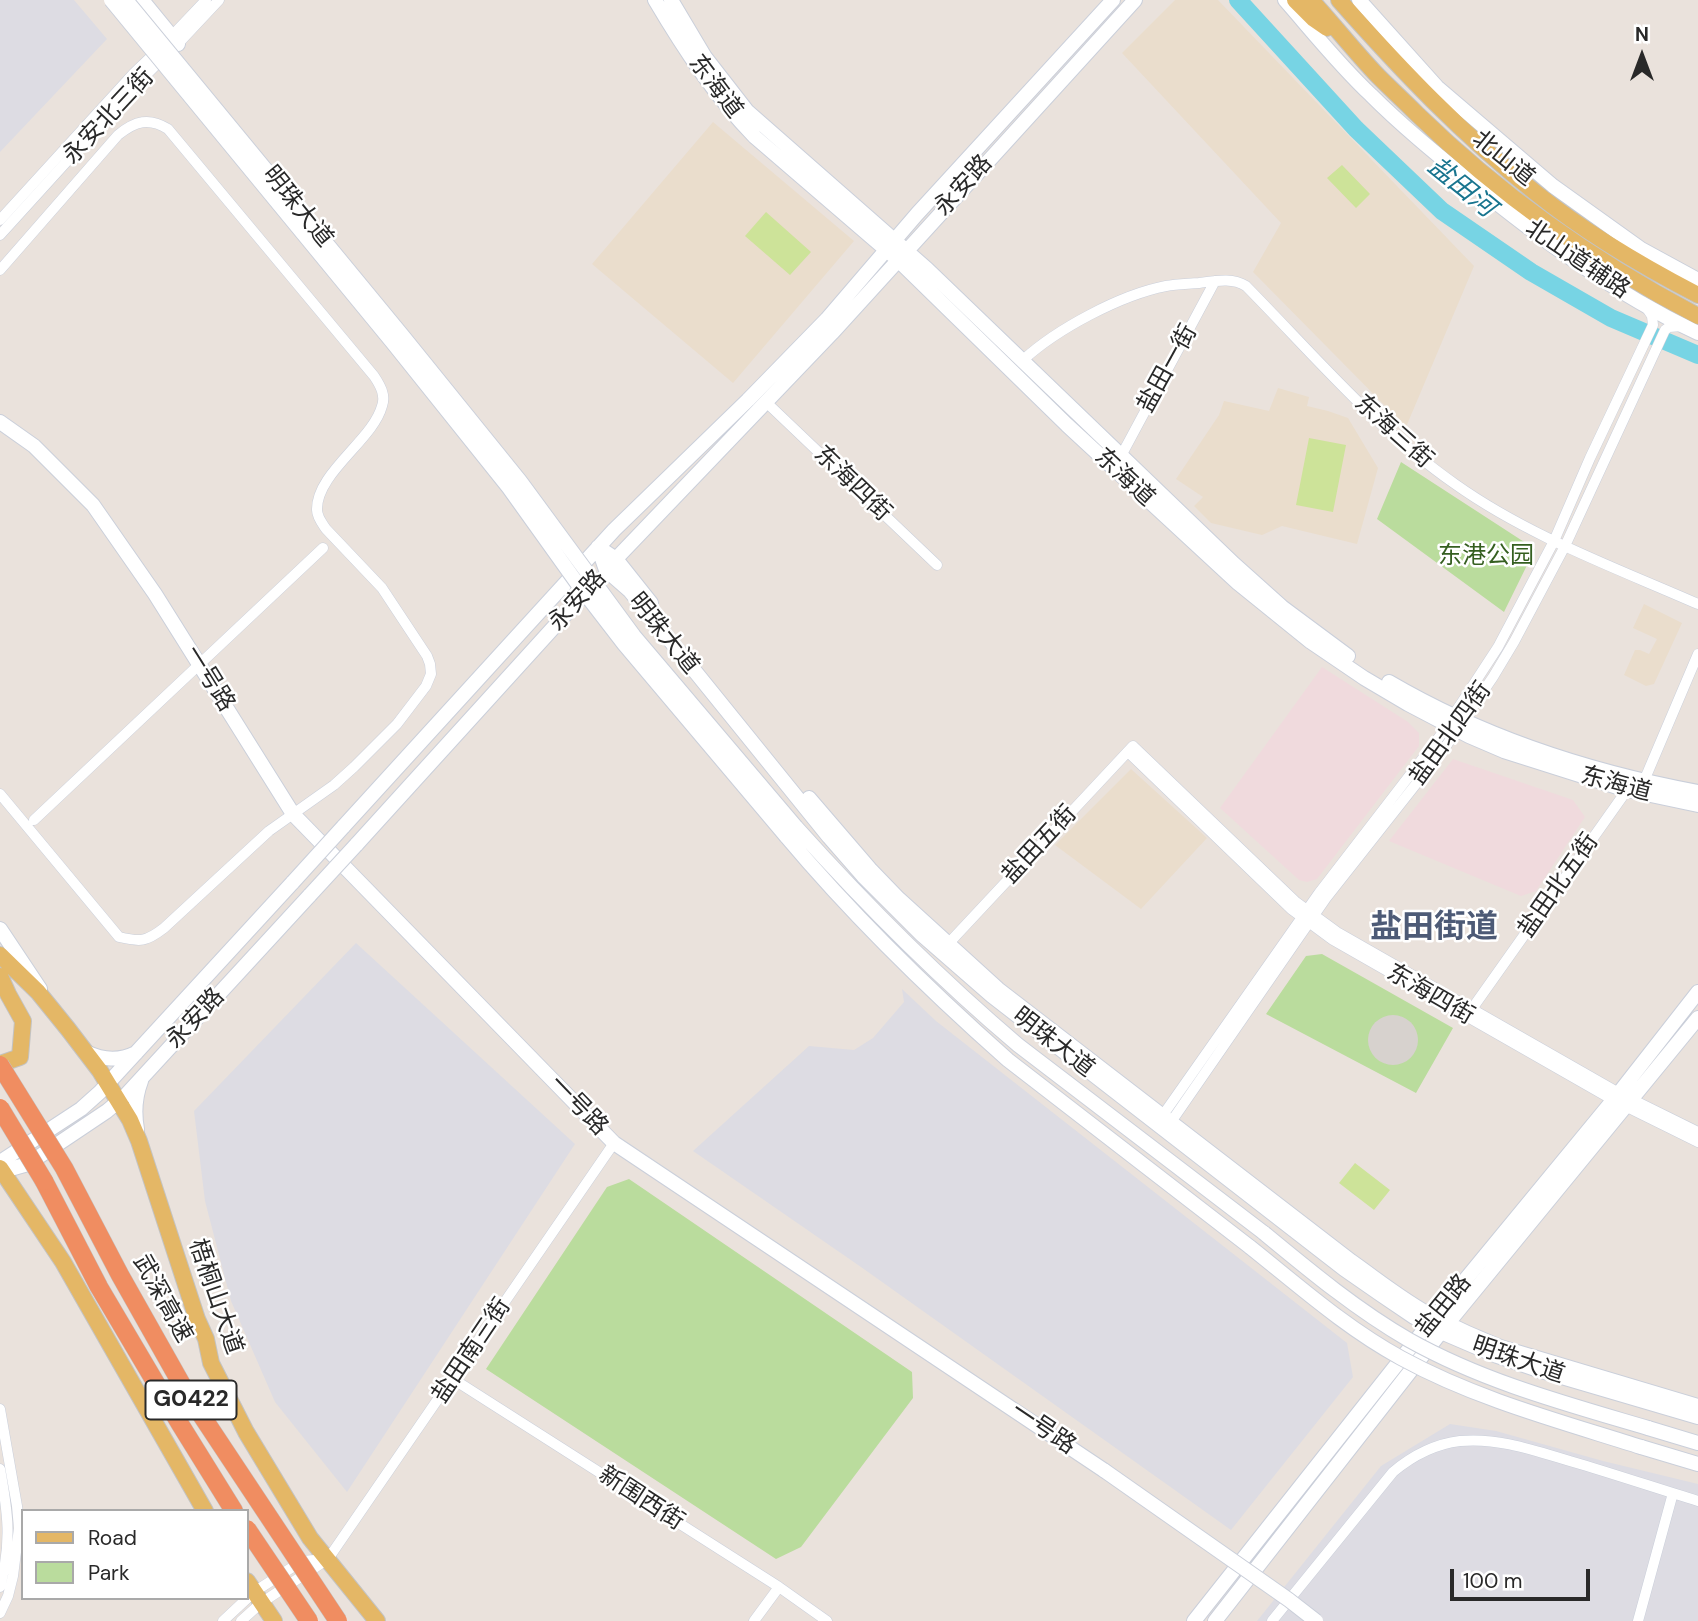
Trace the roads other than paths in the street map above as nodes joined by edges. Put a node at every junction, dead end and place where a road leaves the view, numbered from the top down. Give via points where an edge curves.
1 (103, 0) edge
2 (111, 0) edge
3 (126, 0) edge
4 (142, 0) edge
5 (206, 0) edge
6 (219, 0) edge
7 (655, 0) edge
8 (671, 0) edge
9 (1114, 0) edge
10 (1135, 0) edge
11 (1285, 0) edge
12 (1295, 0) edge
13 (1311, 0) edge
14 (1339, 0) edge
15 (1359, 0) edge
16 (175, 40) junction
17 (1353, 47) junction
18 (157, 58) junction
19 (1433, 91) junction
20 (0, 220) edge
21 (0, 235) edge
22 (891, 245) junction
23 (902, 255) junction
24 (0, 270) edge
25 (1692, 277) edge
26 (1670, 280) junction
27 (1215, 281) junction
28 (1698, 295) edge
29 (1646, 307) junction
30 (1698, 316) edge
31 (1684, 326) junction
32 (1698, 333) edge
33 (1023, 360) junction
34 (767, 403) junction
35 (0, 422) edge
36 (1121, 456) junction
37 (1554, 541) junction
38 (1565, 546) junction
39 (598, 547) junction
40 (323, 548) dead end
41 (611, 564) junction
42 (937, 565) dead end
43 (1698, 604) edge
44 (1698, 654) edge
45 (199, 664) junction
46 (1455, 723) junction
47 (1130, 749) joint
48 (1644, 780) junction
49 (1627, 790) junction
50 (1698, 792) edge
51 (0, 794) edge
52 (1698, 805) edge
53 (293, 814) junction
54 (34, 820) dead end
55 (791, 832) junction
56 (1308, 916) junction
57 (0, 929) edge
58 (948, 944) junction
59 (0, 955) edge
60 (0, 976) edge
61 (1698, 992) edge
62 (54, 1011) junction
63 (1469, 1012) junction
64 (1698, 1018) edge
65 (86, 1052) junction
66 (137, 1052) junction
67 (0, 1065) edge
68 (144, 1076) junction
69 (108, 1084) junction
70 (1622, 1100) junction
71 (120, 1102) junction
72 (0, 1108) edge
73 (1167, 1119) junction
74 (1698, 1132) edge
75 (139, 1141) junction
76 (1698, 1142) edge
77 (614, 1143) junction
78 (0, 1165) edge
79 (1438, 1324) junction
80 (453, 1379) junction
81 (1698, 1406) edge
82 (0, 1409) edge
83 (1698, 1418) edge
84 (1698, 1443) edge
85 (1698, 1464) edge
86 (0, 1469) edge
87 (1673, 1493) junction
88 (1698, 1501) edge
89 (204, 1509) edge
90 (233, 1509) edge
91 (248, 1530) edge
92 (7, 1542) edge
93 (328, 1559) junction
94 (0, 1587) edge
95 (779, 1587) junction
96 (254, 1592) edge
97 (245, 1600) edge
98 (1289, 1600) junction
99 (0, 1613) edge
100 (223, 1621) edge
101 (241, 1621) edge
102 (274, 1621) edge
103 (309, 1621) edge
104 (338, 1621) edge
105 (377, 1621) edge
106 (754, 1621) edge
107 (827, 1621) edge
108 (1194, 1621) edge
109 (1215, 1621) edge
110 (1272, 1621) edge
111 (1316, 1621) edge
112 (1638, 1621) edge

1 - 18 street
2 - 55 street, 明珠大道, bridge via 509,488 624,645
3 - 55 street, 明珠大道, bridge via 394,324
4 - 16 street
5 - 16 street, 永安北三街
6 - 16 street, 永安北三街
7 - 22 street, 东海道 via 709,83 755,137
8 - 22 street, 东海道 via 705,57 747,111
9 - 22 street, 永安路
10 - 23 street, 永安路
11 - 29 street, 北山道辅路 via 1369,94 1442,159 1521,223
12 - 17 main road
13 - 17 main road, 北山道
14 - 19 main road, 北山道 via 1384,50
15 - 19 street, 北山道辅路
16 - 18 street, 永安北三街
17 - 30 main road, 北山道 via 1425,122 1494,183 1610,266
18 - 20 street, 永安北三街 via 134,73
18 - 21 street, 永安北三街
19 - 25 street, 北山道辅路 via 1563,194 1641,249
19 - 26 main road, 北山道 via 1461,128 1538,195
22 - 23 street, 东海道
22 - 39 street, 永安路 via 819,328
23 - 33 street, 东海道
23 - 34 street, 永安路
23 - 46 street, 东海道 via 1077,434 1257,599 1364,678
24 - 53 street via 118,135 137,123 158,122 382,387 383,405 376,419 322,487 317,510 326,529 382,589 427,656 431,674 397,724 334,785
25 - 26 street
26 - 28 main road, 北山道
27 - 33 street via 1166,286 1119,301 1051,337
27 - 36 street, 盐田一街
27 - 37 street, 东海三街 via 1239,281 1246,286 1418,457 1477,498
29 - 31 street, 北山道辅路
29 - 37 street, 盐田北四街 via 1653,325
31 - 32 street, 北山道辅路
31 - 38 street, 盐田北四街 via 1665,330
33 - 36 street, 东海道
34 - 41 street, 永安路
34 - 42 street, 东海四街
35 - 45 street, 一号路 via 34,446 93,505
36 - 46 street, 东海道 via 1292,614 1368,670
37 - 38 street, 东海三街
37 - 46 street, 盐田北四街
38 - 43 street, 东海三街
38 - 46 street, 盐田北四街 via 1514,642
39 - 41 street, 明珠大道
39 - 66 street, 永安路, bridge
40 - 45 street
41 - 58 street, 明珠大道 via 837,832
41 - 68 street, 永安路, bridge
41 - 79 street, 明珠大道 via 829,838 922,935 992,996 1344,1269
44 - 48 street
45 - 53 street, 一号路
45 - 54 street
46 - 48 street, 东海道
46 - 49 street, 东海道 via 1504,751
46 - 56 street, 盐田北四街
47 - 56 street, 东海四街
47 - 58 street, 盐田五街
48 - 50 street, 东海道
49 - 52 street, 东海道
49 - 63 street, 盐田北五街
51 - 53 street via 119,937 134,940 150,939
53 - 77 street, 一号路
55 - 84 street, 明珠大道, bridge via 922,960 1018,1045 1378,1321 1442,1358 1511,1386
55 - 85 street, 明珠大道, bridge via 826,884 911,972 1008,1060 1365,1336 1432,1374 1503,1403
56 - 63 street, 东海四街
56 - 73 street, 盐田北四街
57 - 62 street, 梧桐山大道
58 - 73 street, 明珠大道 via 998,989
59 - 62 main road, 梧桐山大道
60 - 67 main road via 23,1021 20,1057
61 - 70 street, 盐田路
62 - 65 main road, 梧桐山大道
63 - 70 street, 东海四街
64 - 70 street, 盐田路
65 - 66 street via 115,1058
65 - 69 main road, 梧桐山大道
66 - 69 street, 永安路
67 - 104 highway, 武深高速 / G0422, bridge via 64,1168 186,1392
68 - 71 street, 永安路
68 - 75 street via 135,1107
69 - 71 main road, 梧桐山大道
69 - 78 street, 永安路 via 81,1109
70 - 74 street, 东海四街
70 - 76 street, 东海四街
70 - 79 street, 盐田路
71 - 75 main road, 梧桐山大道
71 - 78 street, 永安路 via 28,1164
72 - 90 highway, 武深高速 / G0422, bridge via 99,1287
73 - 79 street, 明珠大道
75 - 93 main road, 梧桐山大道 via 212,1363 247,1432 310,1538
77 - 80 street, 盐田南三街
77 - 98 street, 一号路, bridge via 1105,1471
78 - 89 main road via 63,1262
79 - 81 street, 明珠大道
79 - 83 street, 明珠大道 via 1497,1356
79 - 108 street, 盐田路
79 - 109 street, 盐田路
80 - 93 street, 盐田南三街
80 - 95 street, 新围西街
82 - 92 street via 17,1506
86 - 92 street via 9,1520
87 - 88 street
87 - 98 street via 1520,1446 1460,1441 1440,1446 1393,1472
87 - 112 street
91 - 103 highway, bridge
92 - 94 street
92 - 99 street via 11,1586
93 - 96 street via 302,1561
93 - 105 main road, 梧桐山大道
95 - 106 street
95 - 107 street, 新围西街
96 - 101 street
96 - 102 main road
97 - 100 street
98 - 110 street
98 - 111 street, 一号路, bridge

